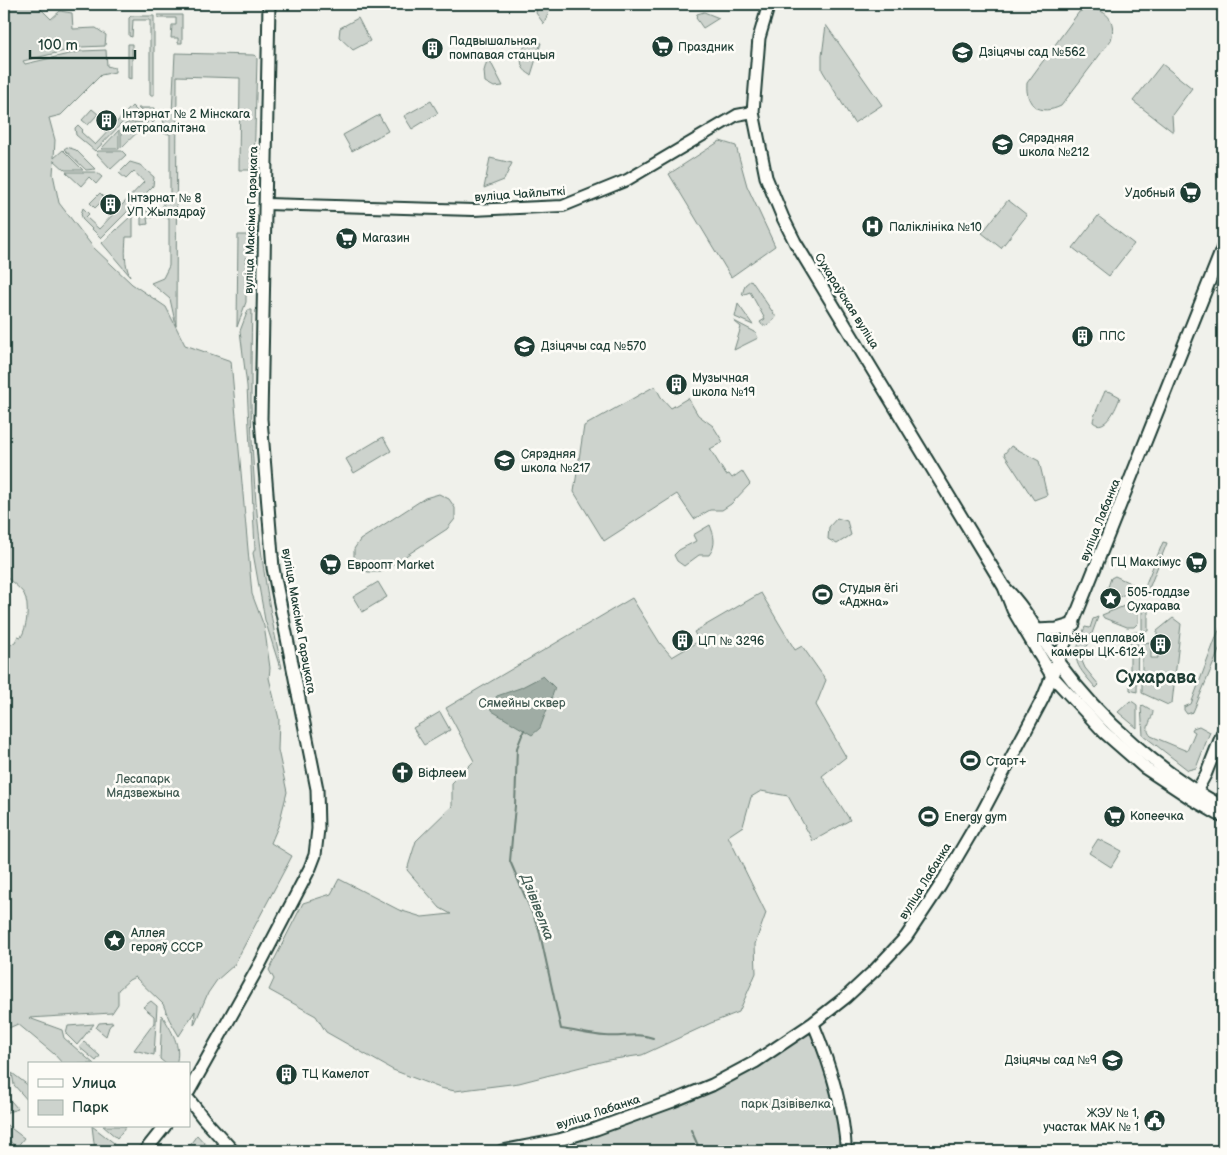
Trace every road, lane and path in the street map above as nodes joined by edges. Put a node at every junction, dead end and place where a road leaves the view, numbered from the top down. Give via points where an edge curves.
1 (269, 4) edge
2 (769, 4) edge
3 (752, 112) junction
4 (266, 204) junction
5 (1223, 247) edge
6 (1004, 587) junction
7 (1074, 624) junction
8 (1036, 630) junction
9 (1058, 663) junction
10 (1052, 676) junction
11 (1071, 696) junction
12 (1043, 698) junction
13 (1223, 731) edge
14 (1195, 795) junction
15 (1223, 807) edge
16 (1223, 817) edge
17 (813, 1023) junction
18 (190, 1089) edge
19 (190, 1101) edge
20 (163, 1128) edge
21 (146, 1151) edge
22 (233, 1151) edge
23 (502, 1151) edge
24 (846, 1151) edge

1 - 4 main road, вуліца Максіма Гарэцкага
2 - 3 main road, Сухараўская вуліца via 759,38
3 - 4 street, вуліца Чайлыткі via 737,115 627,180 563,206 473,210
3 - 6 main road, Сухараўская вуліца via 766,177 795,242
4 - 18 main road, вуліца Максіма Гарэцкага via 261,419 265,475 273,568 317,789 318,829 310,868
5 - 7 main road, вуліца Лабанка
6 - 8 main road, Сухараўская вуліца
6 - 10 main road, Сухараўская вуліца via 1009,603
7 - 8 main road
7 - 9 main road, вуліца Лабанка
8 - 9 main road, Сухараўская вуліца
9 - 10 main road, вуліца Лабанка
9 - 14 main road, Сухараўская вуліца via 1130,740
10 - 11 main road, Сухараўская вуліца
10 - 12 main road, вуліца Лабанка
11 - 12 main road via 1055,692
11 - 14 main road, Сухараўская вуліца via 1109,736 1146,768
12 - 17 main road, вуліца Лабанка via 974,828 906,936 875,970
13 - 14 street
14 - 15 main road, Сухараўская вуліца
14 - 16 main road, Сухараўская вуліца
17 - 23 main road, вуліца Лабанка via 755,1062 697,1092 596,1129
17 - 24 street via 840,1100
19 - 22 main road
20 - 21 main road

